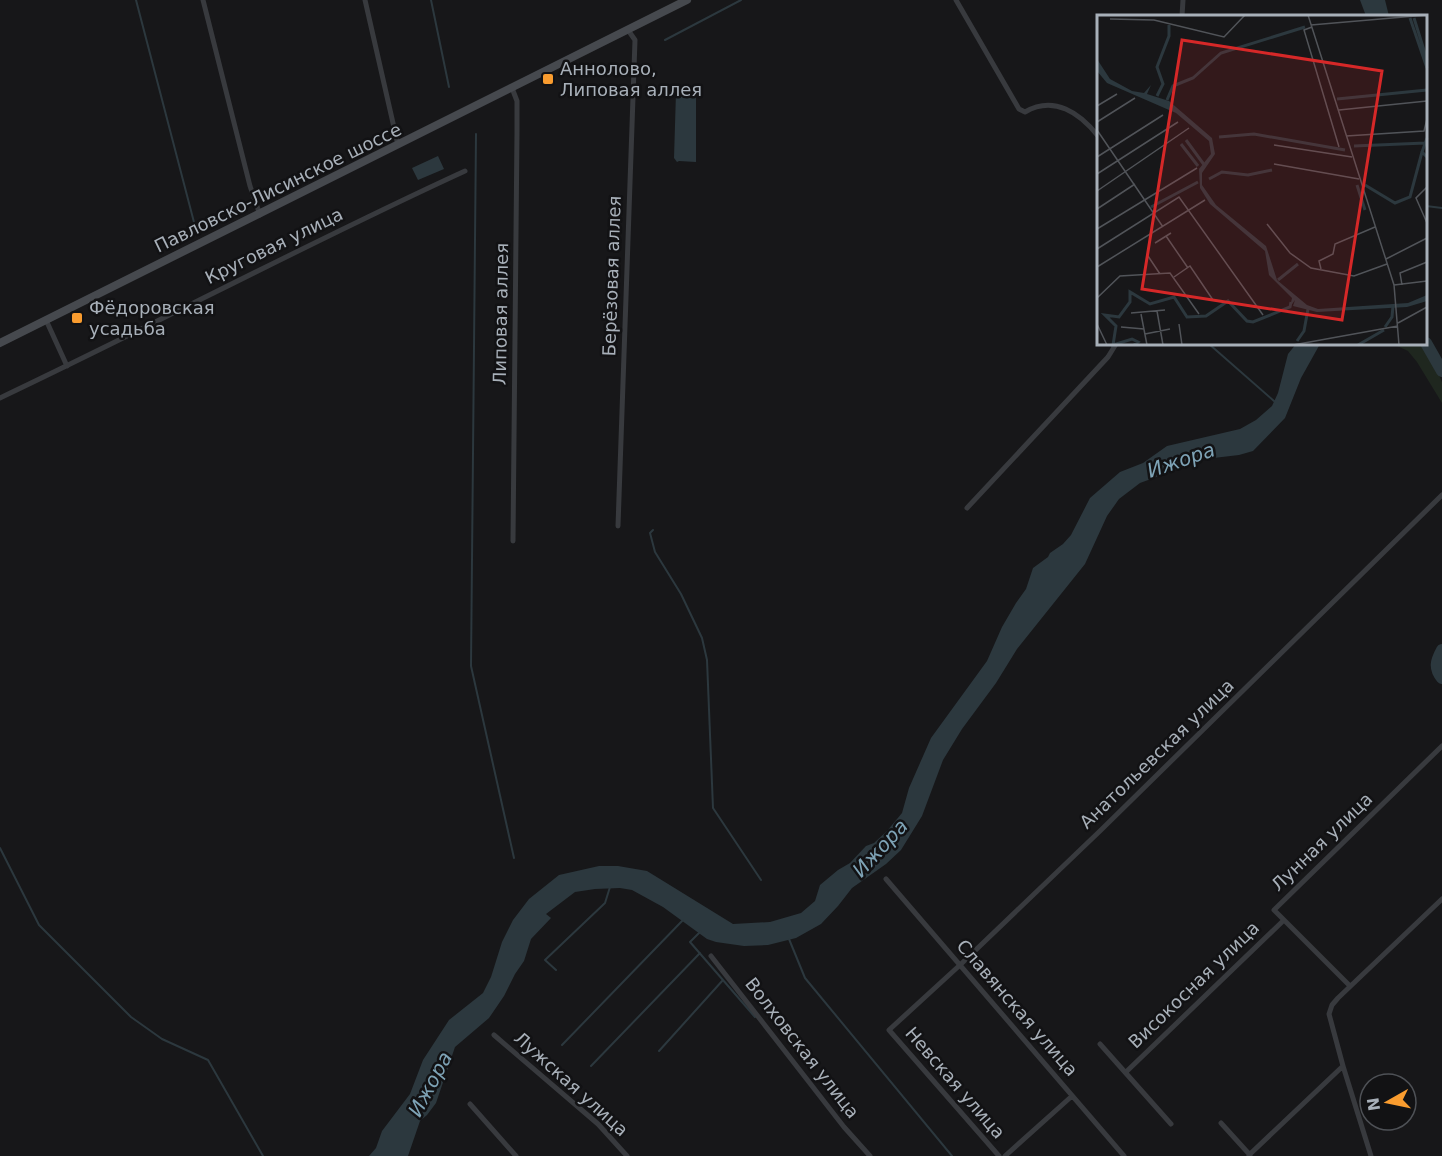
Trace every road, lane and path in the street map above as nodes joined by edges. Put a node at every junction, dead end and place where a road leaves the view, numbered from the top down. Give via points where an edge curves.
1 (203, 0) edge
2 (365, 0) edge
3 (687, 0) edge
4 (956, 0) edge
5 (1183, 0) edge
6 (1182, 15) edge
7 (628, 30) junction
8 (512, 88) junction
9 (1097, 135) edge
10 (398, 145) junction
11 (465, 171) dead end
12 (260, 215) junction
13 (46, 320) junction
14 (0, 343) edge
15 (1115, 345) edge
16 (67, 366) junction
17 (0, 398) edge
18 (1442, 495) edge
19 (967, 508) dead end
20 (618, 526) dead end
21 (513, 541) dead end
22 (1442, 746) edge
23 (886, 879) dead end
24 (1442, 898) edge
25 (1284, 920) junction
26 (711, 956) dead end
27 (960, 965) junction
28 (1350, 986) junction
29 (889, 1030) joint
30 (494, 1035) dead end
31 (1100, 1044) dead end
32 (1342, 1066) junction
33 (1126, 1072) junction
34 (1072, 1096) junction
35 (470, 1104) dead end
36 (1221, 1123) dead end
37 (1171, 1124) dead end
38 (1250, 1155) edge
39 (516, 1156) edge
40 (627, 1156) edge
41 (870, 1156) edge
42 (999, 1156) edge
43 (1005, 1156) edge
44 (1124, 1156) edge
45 (1371, 1156) edge

1 - 12 street
2 - 10 street
3 - 7 main road, Павловско-Лисинское шоссе
4 - 9 street via 1019,109 1026,112 1041,105 1066,109
5 - 6 street
7 - 8 main road, Павловско-Лисинское шоссе
7 - 20 street, Берёзовая аллея via 634,40
8 - 10 main road, Павловско-Лисинское шоссе
8 - 21 street, Липовая аллея via 517,101
10 - 12 main road, Павловско-Лисинское шоссе
11 - 16 street, Круговая улица
12 - 13 main road, Павловско-Лисинское шоссе
13 - 14 main road, Павловско-Лисинское шоссе
13 - 16 street
15 - 19 street
16 - 17 street, Круговая улица
18 - 27 street, Анатольевская улица
22 - 25 street, Лунная улица via 1274,910
23 - 27 street, Славянская улица
24 - 28 street
25 - 28 street, Лунная улица
25 - 33 street, Високосная улица
26 - 41 street, Волховская улица
27 - 29 street, Анатольевская улица
27 - 34 street, Славянская улица
28 - 32 street via 1329,1014
29 - 42 street, Невская улица
30 - 40 street, Лужская улица via 598,1124
31 - 33 street
32 - 38 street
32 - 45 street
33 - 37 street
34 - 43 street
34 - 44 street, Славянская улица
35 - 39 street
36 - 38 street

